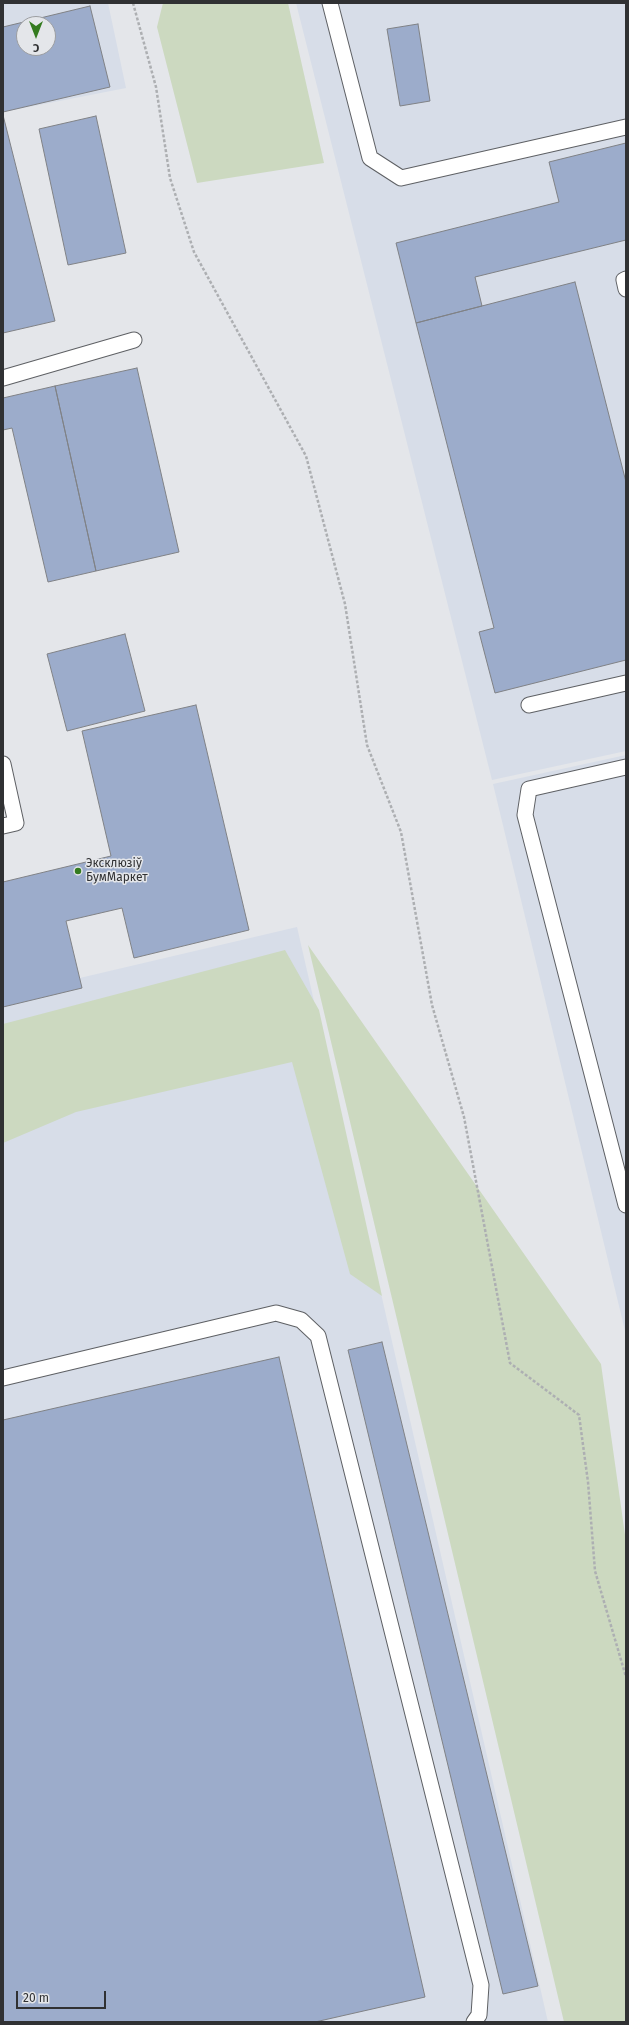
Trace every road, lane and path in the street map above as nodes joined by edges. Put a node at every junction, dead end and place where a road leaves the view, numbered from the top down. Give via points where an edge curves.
1 (133, 3) edge
2 (330, 3) edge
3 (626, 127) edge
4 (626, 279) edge
5 (626, 289) edge
6 (134, 340) dead end
7 (3, 378) edge
8 (626, 683) edge
9 (528, 705) dead end
10 (3, 764) edge
11 (626, 767) edge
12 (3, 826) edge
13 (626, 1205) edge
14 (3, 1378) edge
15 (626, 1677) edge
16 (474, 2022) edge

1 - 15 path via 156,87 170,178 194,252 306,456 345,604 367,745 401,832 432,1006 464,1117 510,1363 579,1415 588,1482 595,1571
2 - 3 lane via 370,158 402,178
4 - 5 lane
6 - 7 lane
8 - 9 lane
10 - 12 lane via 16,823
11 - 13 lane via 529,789 525,815
14 - 16 lane via 276,1313 301,1320 318,1336 481,1985 479,2015

